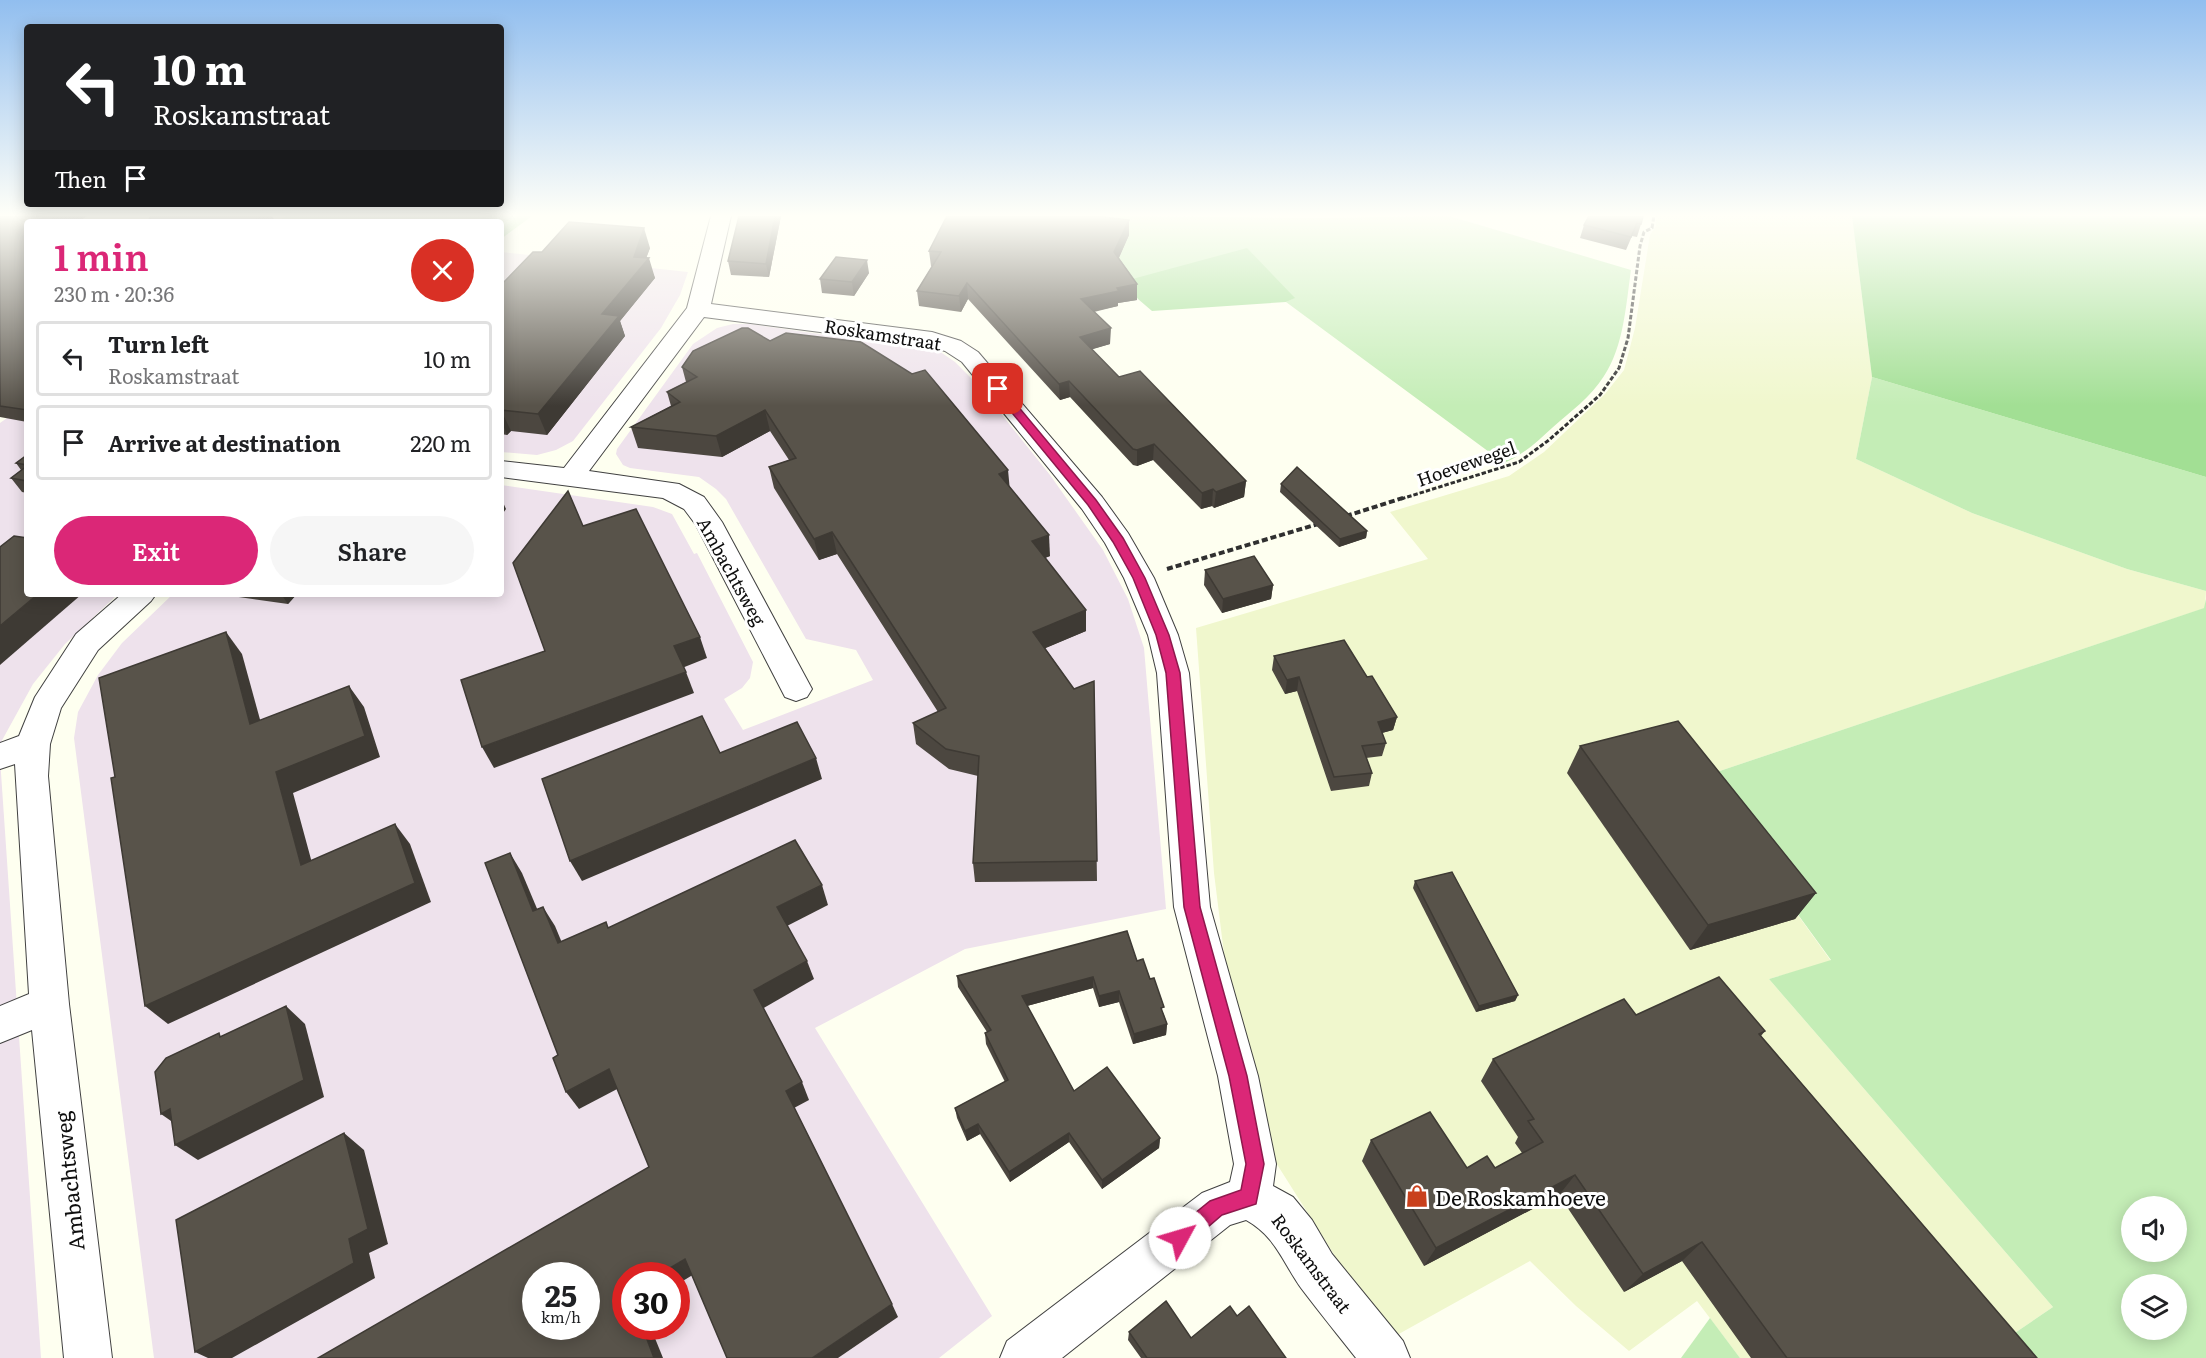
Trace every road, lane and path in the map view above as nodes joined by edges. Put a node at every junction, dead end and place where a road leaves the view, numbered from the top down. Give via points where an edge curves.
1 (705, 279) edge
2 (1636, 279) edge
3 (698, 309) junction
4 (504, 469) edge
5 (571, 477) junction
6 (1339, 518) edge
7 (1329, 521) edge
8 (1139, 578) junction
9 (138, 597) edge
10 (796, 689) dead end
11 (16, 750) edge
12 (49, 1004) junction
13 (0, 1025) edge
14 (1249, 1197) junction
15 (88, 1358) edge
16 (1024, 1358) edge
17 (1386, 1358) edge

1 - 3 street
2 - 6 path, Hoevewegel via 1628,338 1613,378 1600,395 1549,440 1519,462
3 - 5 street
3 - 8 street, Roskamstraat via 932,339 953,346 970,357 1092,503
4 - 5 street, Ambachtsweg
5 - 10 street, Ambachtsweg via 669,490 694,503 708,522
7 - 8 path
8 - 14 street, Roskamstraat via 1163,635 1173,673 1192,907 1238,1076 1255,1164
9 - 11 street, Ambachtsweg via 87,642
11 - 12 street, Ambachtsweg via 31,776
12 - 13 street
12 - 15 street, Ambachtsweg
14 - 16 street via 1217,1208
14 - 17 street, Roskamstraat via 1277,1213 1316,1270

